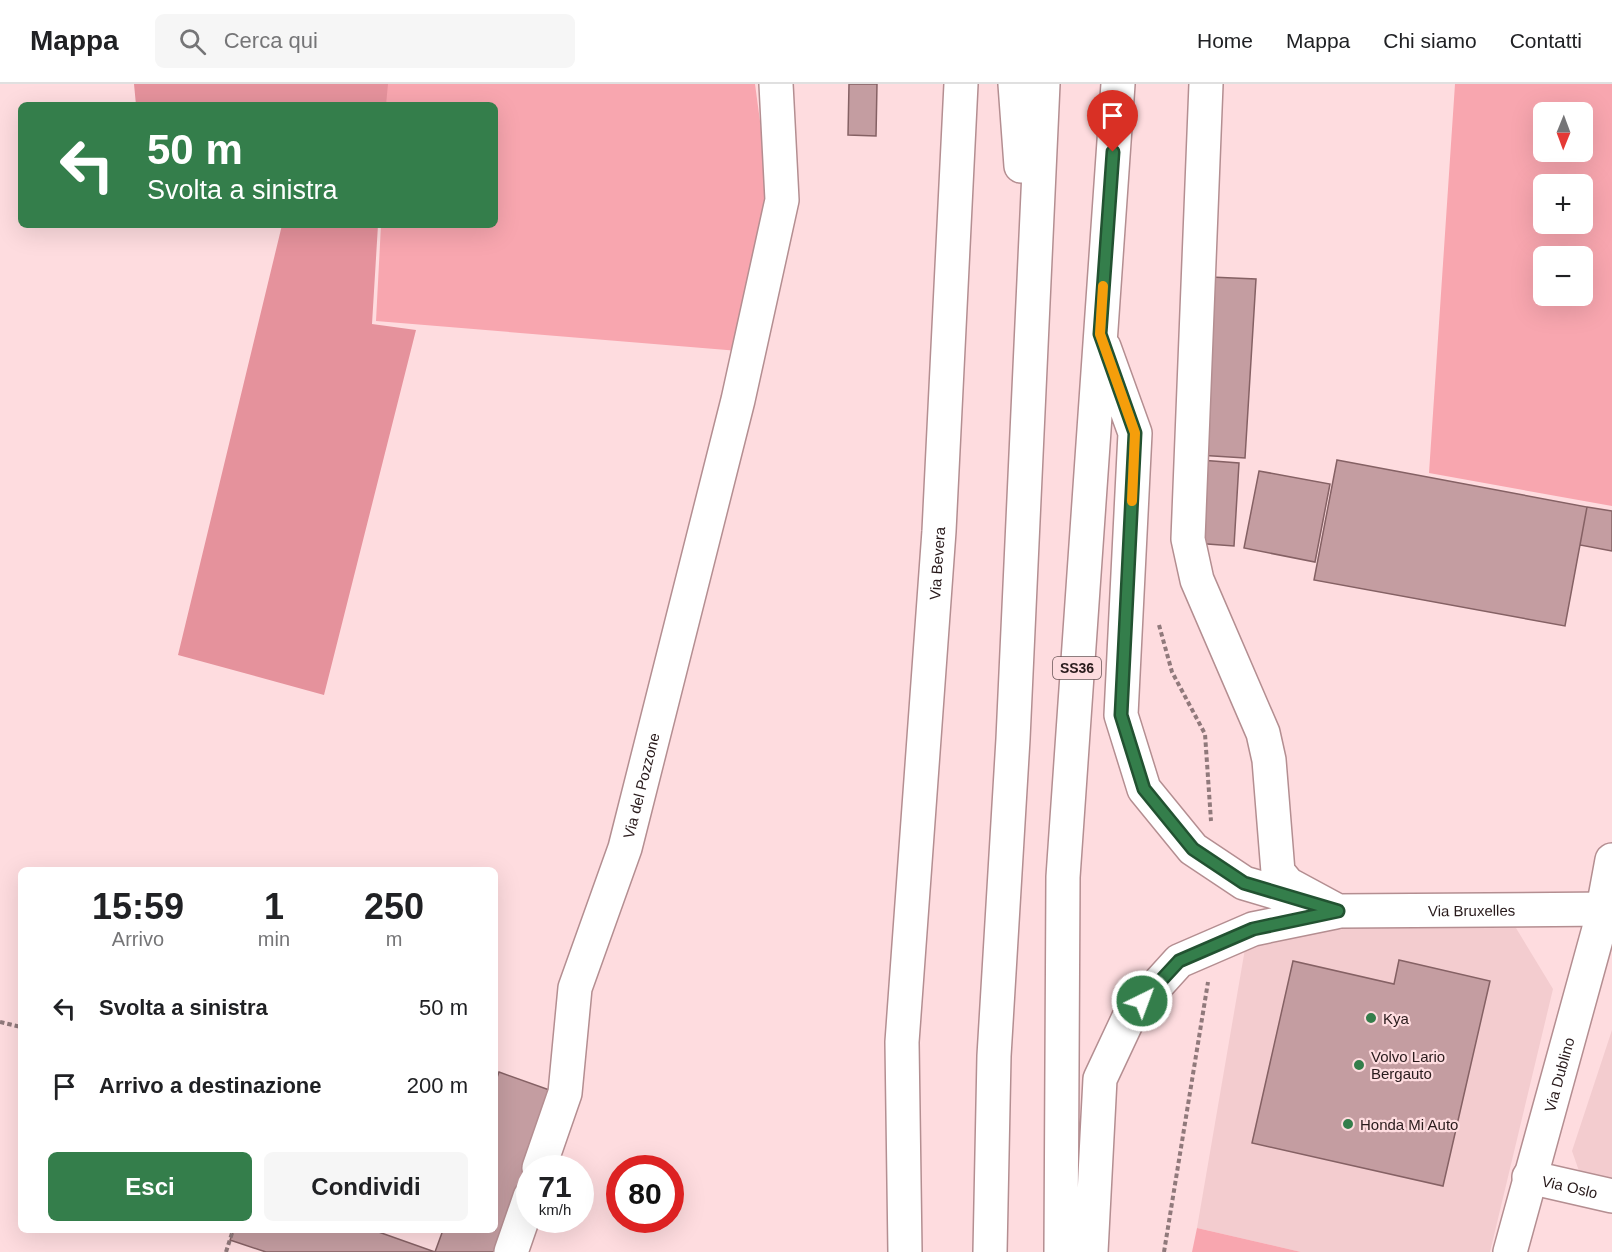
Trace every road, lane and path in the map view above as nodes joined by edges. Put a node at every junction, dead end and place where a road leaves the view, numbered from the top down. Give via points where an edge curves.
1 (777, 84) edge
2 (961, 84) edge
3 (1015, 84) edge
4 (1043, 84) edge
5 (1118, 84) edge
6 (1206, 84) edge
7 (1032, 303) junction
8 (1100, 334) junction
9 (1157, 617) dead end
10 (1212, 833) dead end
11 (1612, 860) edge
12 (1608, 909) edge
13 (1338, 911) junction
14 (1209, 976) dead end
15 (0, 1022) edge
16 (18, 1026) edge
17 (544, 1155) edge
18 (1529, 1177) junction
19 (1612, 1196) edge
20 (231, 1233) edge
21 (518, 1233) edge
22 (1510, 1246) edge
23 (226, 1252) edge
24 (511, 1252) edge
25 (905, 1252) edge
26 (990, 1252) edge
27 (1061, 1252) edge
28 (1091, 1252) edge
29 (1164, 1252) edge

1 - 17 main road, Via del Pozzone via 782,200 738,400 625,848 575,988 565,1093
2 - 25 main road, Via Bevera via 939,531 902,1042
3 - 7 main road
4 - 7 main road
5 - 8 main road, SS36
6 - 13 main road via 1188,511 1190,559 1263,733 1269,760 1278,872 1288,884
7 - 26 main road via 994,1056
8 - 13 main road via 1135,433 1121,715 1144,789 1193,849 1244,883
8 - 27 main road, SS36 via 1063,877
9 - 10 path via 1172,672 1205,734
11 - 12 main road
12 - 13 main road, Via Bruxelles
12 - 18 main road, Via Dublino
13 - 28 main road via 1253,929 1179,961 1130,1015 1100,1079
14 - 29 path
15 - 16 path
18 - 19 main road, Via Oslo
18 - 22 main road, Via Dublino
20 - 23 path
21 - 24 main road

